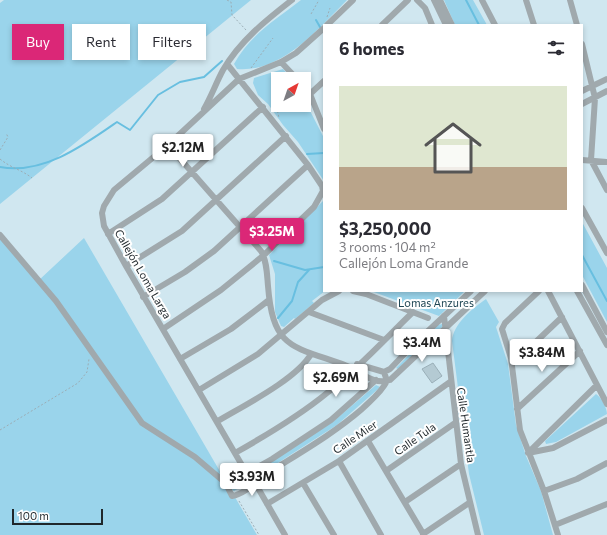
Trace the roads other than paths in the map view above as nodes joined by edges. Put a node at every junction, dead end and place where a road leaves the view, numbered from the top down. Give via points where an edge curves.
1 (292, 0) edge
2 (353, 0) edge
3 (408, 0) edge
4 (417, 0) edge
5 (434, 0) edge
6 (440, 0) edge
7 (482, 0) edge
8 (526, 0) edge
9 (570, 0) edge
10 (328, 24) edge
11 (383, 24) edge
12 (432, 24) edge
13 (446, 24) edge
14 (452, 24) edge
15 (494, 24) edge
16 (534, 24) edge
17 (577, 24) edge
18 (323, 29) edge
19 (583, 48) edge
20 (281, 62) junction
21 (227, 64) junction
22 (290, 72) edge
23 (239, 79) junction
24 (607, 79) edge
25 (323, 82) edge
26 (594, 86) junction
27 (583, 91) edge
28 (607, 91) edge
29 (311, 93) edge
30 (311, 96) edge
31 (595, 98) junction
32 (583, 104) edge
33 (263, 107) junction
34 (203, 113) junction
35 (323, 126) edge
36 (286, 136) junction
37 (168, 145) junction
38 (583, 160) edge
39 (591, 160) junction
40 (607, 162) edge
41 (308, 165) junction
42 (192, 172) junction
43 (607, 190) edge
44 (217, 200) junction
45 (583, 210) edge
46 (241, 227) junction
47 (108, 234) junction
48 (0, 235) edge
49 (607, 253) edge
50 (264, 255) junction
51 (126, 266) junction
52 (583, 287) edge
53 (337, 292) edge
54 (357, 292) edge
55 (470, 292) edge
56 (484, 292) edge
57 (538, 292) edge
58 (549, 292) edge
59 (578, 292) edge
60 (143, 297) junction
61 (269, 300) junction
62 (309, 312) junction
63 (414, 312) junction
64 (444, 316) junction
65 (562, 317) junction
66 (428, 318) dead end
67 (446, 327) junction
68 (162, 329) junction
69 (607, 332) edge
70 (281, 336) junction
71 (384, 340) junction
72 (607, 346) edge
73 (580, 351) junction
74 (311, 354) junction
75 (511, 358) junction
76 (180, 359) junction
77 (360, 364) junction
78 (348, 365) junction
79 (354, 370) junction
80 (384, 372) junction
81 (376, 380) junction
82 (387, 381) junction
83 (450, 382) junction
84 (597, 385) junction
85 (199, 390) junction
86 (606, 400) edge
87 (517, 409) junction
88 (607, 420) edge
89 (218, 421) junction
90 (455, 423) junction
91 (368, 441) junction
92 (235, 453) junction
93 (528, 453) junction
94 (339, 461) junction
95 (607, 463) edge
96 (461, 464) junction
97 (243, 467) dead end
98 (386, 471) junction
99 (232, 481) junction
100 (256, 482) junction
101 (303, 483) junction
102 (544, 491) junction
103 (405, 502) junction
104 (469, 502) junction
105 (267, 504) junction
106 (607, 504) edge
107 (555, 525) junction
108 (424, 534) edge
109 (285, 535) edge
110 (334, 535) edge
111 (381, 535) edge
112 (478, 535) edge
113 (558, 535) edge

1 - 21 street via 248,37
2 - 10 street
3 - 11 street
4 - 12 street via 425,8
5 - 13 street
6 - 14 street
7 - 15 street
8 - 16 street
9 - 17 street
18 - 20 street via 296,53
19 - 26 street
20 - 22 street
20 - 23 street
21 - 23 street
21 - 34 street
23 - 33 street
23 - 34 street, Callejón Loma Larga
24 - 26 street
25 - 29 street
26 - 27 street
26 - 31 street
28 - 31 street
30 - 35 street
31 - 32 street
31 - 39 street
33 - 36 street
33 - 42 street
34 - 37 street, Callejón Loma Larga
36 - 41 street
36 - 44 street
37 - 42 street
37 - 47 street, Callejón Loma Larga via 122,182 107,199 102,213
38 - 39 street
39 - 40 street
39 - 43 street
41 - 46 street
41 - 50 street via 322,186 321,197 314,207
42 - 44 street
42 - 47 street via 162,199
44 - 46 street
44 - 51 street via 182,231
45 - 49 street
46 - 50 street
46 - 60 street via 200,261
47 - 51 street, Callejón Loma Larga
48 - 99 street via 56,301 142,423 195,457 218,478
50 - 61 street
50 - 68 street via 221,290
51 - 60 street, Callejón Loma Larga
52 - 69 street
53 - 62 street via 322,300
54 - 63 street
55 - 64 street
56 - 67 street
57 - 75 street via 502,327
58 - 65 street
59 - 72 street
60 - 68 street, Callejón Loma Larga
61 - 70 street via 273,320
61 - 76 street via 231,329
62 - 70 street
62 - 71 street
63 - 66 street
63 - 71 street
64 - 67 street, Calle Humantla
64 - 80 street
65 - 73 street
65 - 75 street via 521,356
67 - 82 street
67 - 83 street, Calle Humantla
68 - 76 street, Callejón Loma Larga
70 - 74 street
70 - 85 street via 244,363
71 - 77 street
73 - 84 street
73 - 87 street
74 - 78 street
74 - 89 street via 303,365 286,378
75 - 87 street
76 - 85 street, Callejón Loma Larga
77 - 78 street
77 - 79 street
77 - 80 street
78 - 79 street
79 - 81 street
79 - 92 street via 303,411
80 - 82 street
81 - 82 street
81 - 99 street via 331,420 272,459
82 - 100 street via 374,398 342,426
83 - 90 street, Calle Humantla
83 - 91 street, Calle Mier
84 - 86 street
84 - 93 street
85 - 89 street, Callejón Loma Larga
87 - 93 street via 520,430
88 - 93 street via 553,448
89 - 92 street, Callejón Loma Larga
90 - 96 street, Calle Humantla
90 - 98 street, Calle Tula
91 - 94 street, Calle Mier
91 - 98 street
92 - 97 street, Callejón Loma Larga
93 - 102 street
94 - 101 street, Calle Mier
94 - 111 street
95 - 102 street via 576,479
96 - 103 street
96 - 104 street, Calle Humantla
98 - 103 street
99 - 100 street
99 - 100 street via 227,486 232,496
100 - 105 street
101 - 105 street, Calle Mier
101 - 110 street
102 - 107 street
103 - 108 street
104 - 108 street
104 - 112 street, Calle Humantla
105 - 109 street
106 - 107 street
107 - 113 street

